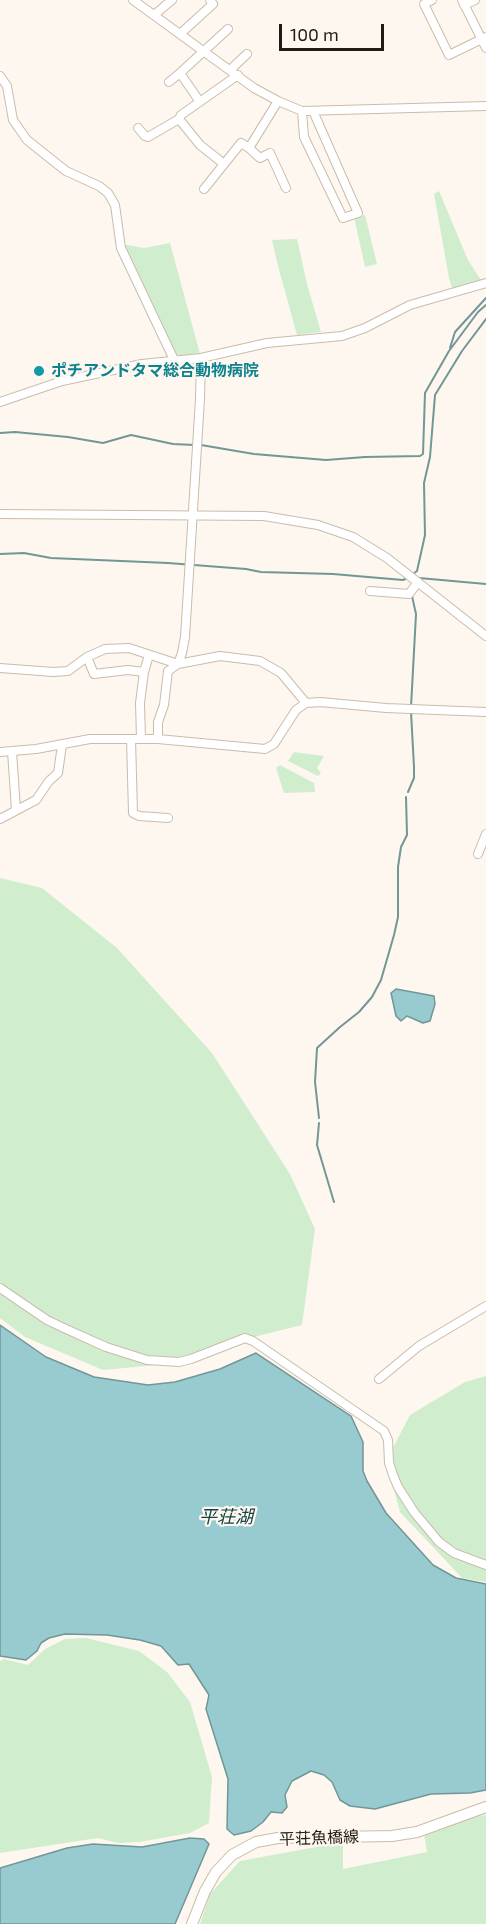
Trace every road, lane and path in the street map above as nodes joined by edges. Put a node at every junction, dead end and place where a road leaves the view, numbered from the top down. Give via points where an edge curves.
1 (172, 0) edge
2 (210, 0) edge
3 (475, 0) edge
4 (136, 1) edge
5 (426, 1) edge
6 (463, 3) edge
7 (154, 15) junction
8 (228, 29) dead end
9 (180, 34) junction
10 (484, 38) edge
11 (486, 48) edge
12 (204, 52) junction
13 (247, 54) dead end
14 (234, 72) junction
15 (180, 73) junction
16 (0, 76) edge
17 (169, 82) dead end
18 (278, 101) junction
19 (200, 102) junction
20 (486, 106) edge
21 (302, 111) junction
22 (313, 111) junction
23 (178, 119) junction
24 (138, 128) dead end
25 (249, 148) junction
26 (224, 164) junction
27 (342, 177) junction
28 (327, 184) junction
29 (286, 188) dead end
30 (204, 189) dead end
31 (486, 283) edge
32 (201, 358) junction
33 (175, 362) junction
34 (0, 402) edge
35 (0, 514) edge
36 (192, 515) junction
37 (414, 585) junction
38 (370, 591) dead end
39 (486, 636) edge
40 (149, 655) junction
41 (87, 657) junction
42 (178, 664) junction
43 (0, 668) edge
44 (144, 672) junction
45 (306, 703) junction
46 (486, 712) edge
47 (131, 739) junction
48 (141, 739) junction
49 (158, 739) junction
50 (62, 745) junction
51 (12, 751) junction
52 (0, 752) edge
53 (16, 810) junction
54 (168, 818) dead end
55 (0, 819) edge
56 (486, 834) edge
57 (477, 849) dead end
58 (0, 1288) edge
59 (486, 1305) edge
60 (379, 1379) dead end
61 (486, 1565) edge
62 (486, 1807) edge
63 (192, 1924) edge

1 - 7 street
2 - 9 street via 213,4
3 - 6 street
4 - 7 street
5 - 10 street via 449,55
6 - 10 street
7 - 9 street
8 - 12 street
9 - 12 street
10 - 11 street
12 - 14 street
12 - 15 street
13 - 14 street
14 - 18 street
14 - 19 street
15 - 17 street
15 - 19 street
16 - 33 street via 7,86 13,120 27,140 66,171 108,193 115,205 121,248
18 - 21 street
18 - 25 street
19 - 23 street
20 - 22 street
21 - 22 street
21 - 28 street via 304,137
22 - 27 street
23 - 24 street via 148,137
23 - 26 street via 200,145
25 - 26 street via 242,143
25 - 29 street via 260,158 270,153
26 - 30 street
27 - 28 street
27 - 28 street via 358,213 343,218
31 - 32 street via 410,305 342,336 267,343
32 - 33 street
32 - 36 street
33 - 34 street via 142,364 62,381
35 - 36 street
36 - 37 street via 264,516 318,525 353,537 387,558
36 - 42 street via 185,637
37 - 38 street via 409,594
37 - 39 street
40 - 41 street via 129,648 105,649
40 - 42 street
40 - 44 street
41 - 43 street via 68,671
41 - 44 street via 94,674
42 - 45 street via 220,656 260,661 281,673
42 - 49 street via 168,671
44 - 48 street
45 - 46 street
45 - 49 street via 296,710 274,744 265,749
47 - 48 street
47 - 50 street via 90,739
47 - 54 street via 133,813
48 - 49 street
50 - 51 street
50 - 53 street via 58,772 36,800
51 - 52 street
51 - 53 street
53 - 55 street
56 - 57 street
58 - 61 street via 47,1320 106,1347 147,1360 179,1362 245,1338 253,1341 384,1431 393,1475 414,1512 439,1542 454,1553
59 - 60 street via 419,1346
62 - 63 main road, 平荘魚橋線 via 417,1832 392,1836 278,1838 256,1842 232,1855 216,1872

